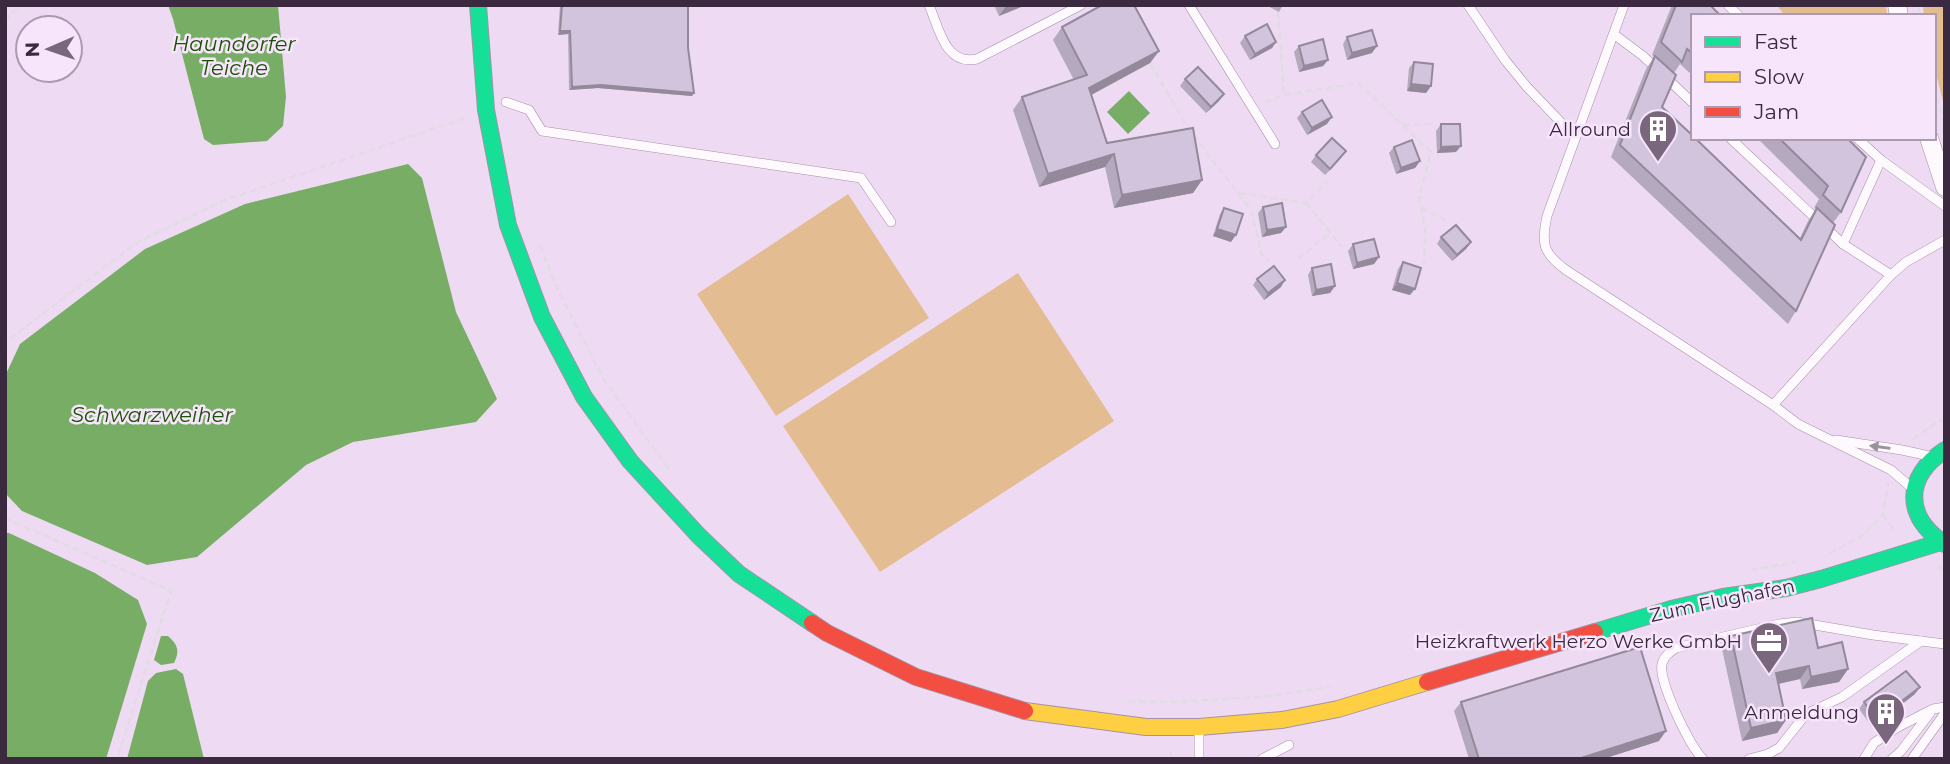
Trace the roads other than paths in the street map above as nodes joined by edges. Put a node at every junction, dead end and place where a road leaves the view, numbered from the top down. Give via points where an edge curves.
1 (478, 5) edge
2 (929, 5) edge
3 (1082, 5) edge
4 (1189, 5) edge
5 (1468, 5) edge
6 (1624, 5) edge
7 (1615, 35) junction
8 (1691, 101) edge
9 (506, 102) dead end
10 (1575, 137) junction
11 (1732, 140) edge
12 (1859, 140) edge
13 (1930, 140) edge
14 (1275, 144) dead end
15 (1881, 160) junction
16 (1945, 187) edge
17 (1945, 206) edge
18 (891, 222) dead end
19 (1945, 240) edge
20 (1843, 244) junction
21 (1891, 275) junction
22 (1773, 405) junction
23 (1827, 439) junction
24 (1939, 453) edge
25 (1914, 490) junction
26 (1917, 515) junction
27 (1943, 543) edge
28 (1865, 565) junction
29 (1921, 641) junction
30 (1945, 644) edge
31 (1945, 707) edge
32 (1933, 709) junction
33 (1945, 713) edge
34 (1199, 727) junction
35 (1289, 745) dead end
36 (1199, 759) edge
37 (1262, 759) edge
38 (1703, 759) edge
39 (1749, 759) edge
40 (1864, 759) edge
41 (1892, 759) edge
42 (1912, 759) edge

1 - 34 street, Zum Flughafen via 486,110 496,168 508,225 542,317 584,397 629,461 699,536 739,574 827,633 916,677 1019,710 1146,727
2 - 3 lane via 950,53 968,61
4 - 14 lane
5 - 10 lane via 1527,88
6 - 7 lane
7 - 8 lane
7 - 10 lane
9 - 18 lane via 529,110 542,131 862,178
10 - 22 lane via 1544,231 1552,260
11 - 20 lane
12 - 15 lane
13 - 16 street
15 - 17 lane
15 - 20 lane
19 - 21 lane
20 - 21 lane
21 - 22 lane
22 - 23 lane
24 -> 23 lane
23 - 25 lane via 1891,470
24 - 25 street via 1924,466
25 - 26 street
26 - 27 street
26 - 28 street, Zum Flughafen
27 - 28 street, Zum Flughafen
28 - 34 street, Zum Flughafen via 1786,588 1684,605 1338,709 1282,720
29 - 30 lane
29 - 38 lane via 1797,622 1676,648 1662,663 1662,673 1692,746
29 - 39 lane via 1842,697 1806,714 1779,748
31 - 32 lane
32 - 40 lane via 1874,743
32 - 41 lane
33 - 42 lane
34 - 36 lane
35 - 37 lane

